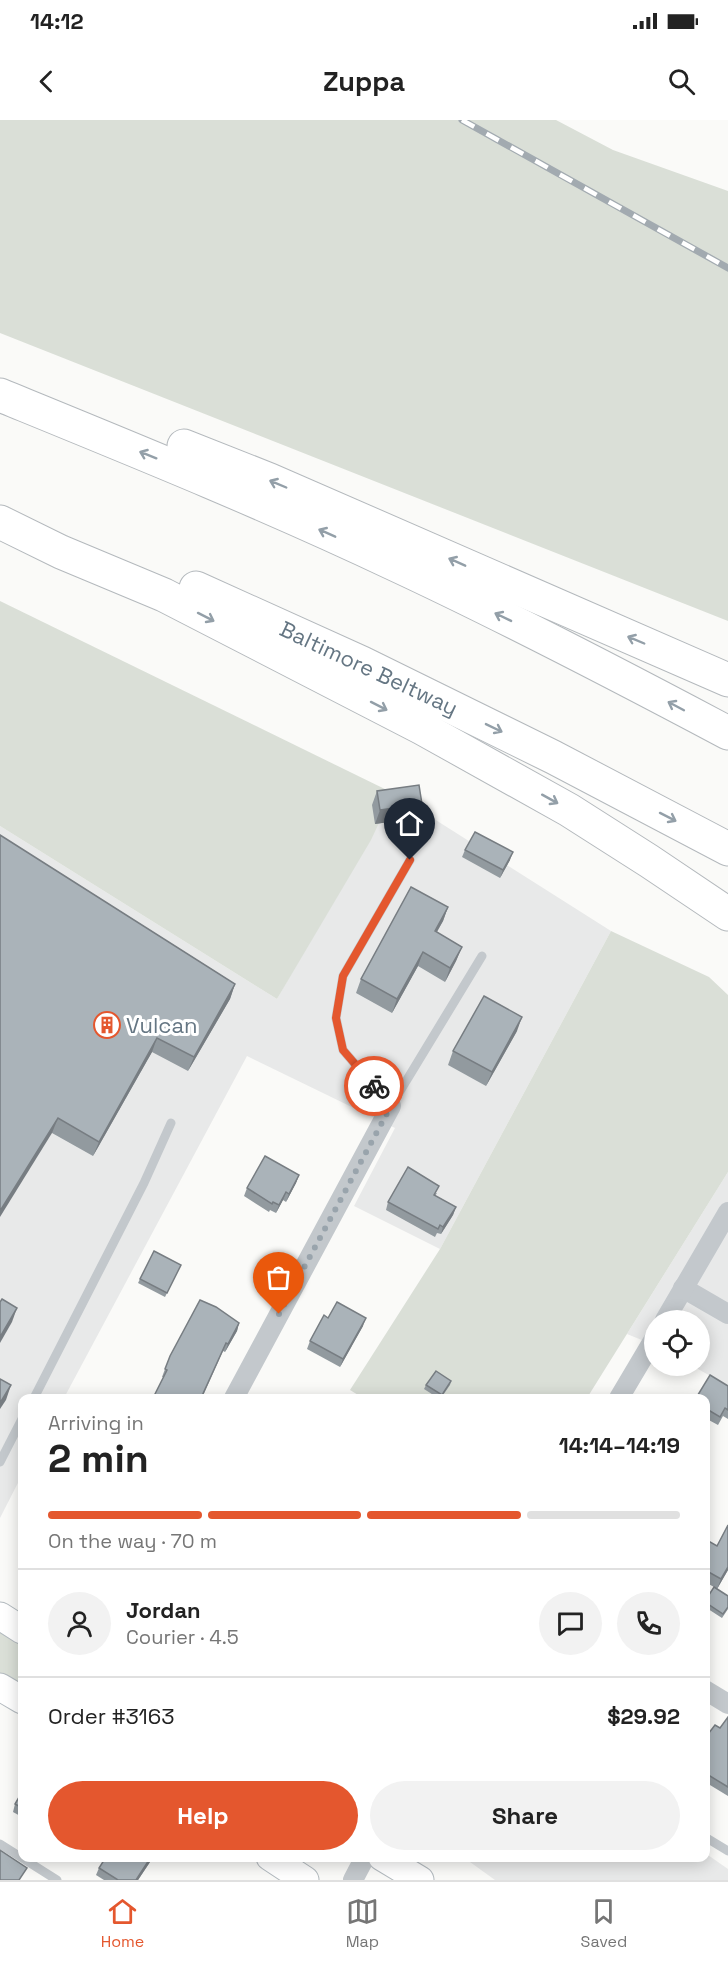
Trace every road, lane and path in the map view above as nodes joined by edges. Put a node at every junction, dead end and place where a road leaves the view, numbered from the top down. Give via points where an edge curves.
1 (0, 376) edge
2 (0, 395) edge
3 (0, 508) edge
4 (0, 522) edge
5 (728, 680) edge
6 (728, 734) edge
7 (728, 849) edge
8 (410, 860) dead end
9 (728, 914) edge
10 (482, 956) dead end
11 (391, 1106) junction
12 (171, 1123) dead end
13 (728, 1212) edge
14 (683, 1288) junction
15 (671, 1310) edge
16 (728, 1314) edge
17 (644, 1356) edge
18 (36, 1394) edge
19 (236, 1394) edge
20 (621, 1394) edge
21 (18, 1427) edge
22 (0, 1462) edge
23 (0, 1616) edge
24 (18, 1627) edge
25 (0, 1687) edge
26 (710, 1696) edge
27 (18, 1698) edge
28 (728, 1704) edge
29 (710, 1840) edge
30 (0, 1844) edge
31 (728, 1851) edge
32 (18, 1855) edge
33 (28, 1862) edge
34 (278, 1862) edge
35 (362, 1862) edge
36 (390, 1862) edge
37 (57, 1880) edge
38 (305, 1880) edge
39 (353, 1880) edge
40 (420, 1880) edge

5 -> 1 highway via 270,480
6 -> 2 highway via 585,657 392,563 203,478
3 -> 7 highway, Baltimore Beltway via 172,578 362,663
4 -> 9 highway via 164,596 422,728 569,810
8 - 11 lane via 343,976 336,1018 343,1050
10 - 11 lane
11 - 19 street
12 - 18 lane
13 - 14 street
14 - 15 street
14 - 16 street
17 - 20 street
21 - 22 lane
23 - 24 main road
25 - 27 main road
26 - 28 street
29 - 31 lane
30 - 32 lane
33 - 37 lane
34 - 38 main road
35 - 39 street
36 - 40 main road

